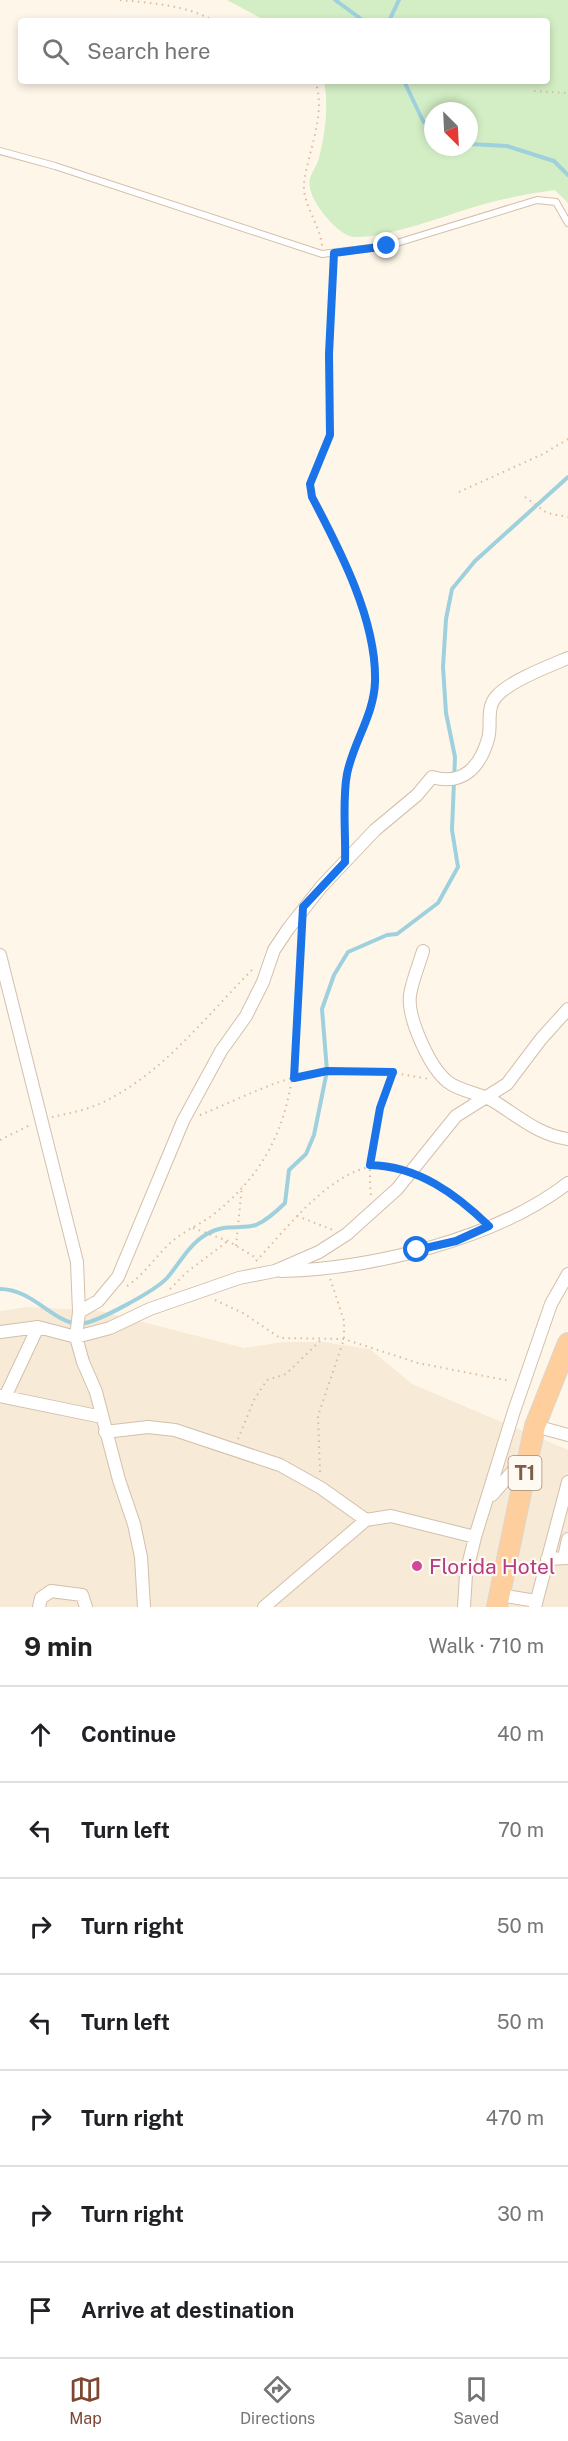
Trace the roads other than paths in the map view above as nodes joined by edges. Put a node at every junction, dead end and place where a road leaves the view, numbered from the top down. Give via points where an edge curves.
1 (0, 151) edge
2 (568, 223) edge
3 (568, 658) edge
4 (423, 951) dead end
5 (0, 956) edge
6 (568, 1009) edge
7 (486, 1097) junction
8 (568, 1139) edge
9 (568, 1183) edge
10 (275, 1271) junction
11 (568, 1274) edge
12 (79, 1312) junction
13 (38, 1327) junction
14 (0, 1332) edge
15 (76, 1337) junction
16 (568, 1343) edge
17 (2, 1397) edge
18 (102, 1417) junction
19 (535, 1426) junction
20 (105, 1432) junction
21 (568, 1435) edge
22 (529, 1453) junction
23 (568, 1482) edge
24 (489, 1498) junction
25 (366, 1520) junction
26 (475, 1537) junction
27 (568, 1539) edge
28 (566, 1558) edge
29 (547, 1559) junction
30 (498, 1601) edge
31 (536, 1604) edge
32 (39, 1607) edge
33 (86, 1607) edge
34 (144, 1607) edge
35 (264, 1607) edge
36 (464, 1607) edge

1 - 2 lane via 322,255 387,246 537,200 556,202
3 - 12 street via 529,674 496,697 489,737 473,770 455,780 432,777 375,830 303,907 274,950 246,1016 221,1051 183,1121 118,1277 98,1301
4 - 7 street via 410,996 416,1030 437,1071 449,1083
5 - 12 street via 77,1262
6 - 7 street via 507,1084
7 - 8 street via 535,1130
7 - 10 street via 456,1116 412,1172 347,1234 319,1252
9 - 10 street via 534,1206 456,1241 328,1269
10 - 15 street via 239,1278
11 - 24 street via 551,1304
12 - 15 street
13 - 14 street
13 - 15 street
13 - 17 street
15 - 18 street
16 - 19 highway, T1
17 - 18 street
18 - 20 street
19 - 21 street
19 - 22 highway, T1
20 - 25 street via 148,1427 175,1430 280,1465
20 - 34 street via 134,1524 141,1557
22 - 24 street
22 - 30 highway, T1
23 - 29 street
24 - 26 street
25 - 26 street via 391,1516
25 - 35 street
26 - 36 street via 466,1574
27 - 28 street
28 - 29 street
29 - 31 street
30 - 31 street
32 - 33 street via 41,1598 51,1591 82,1595

